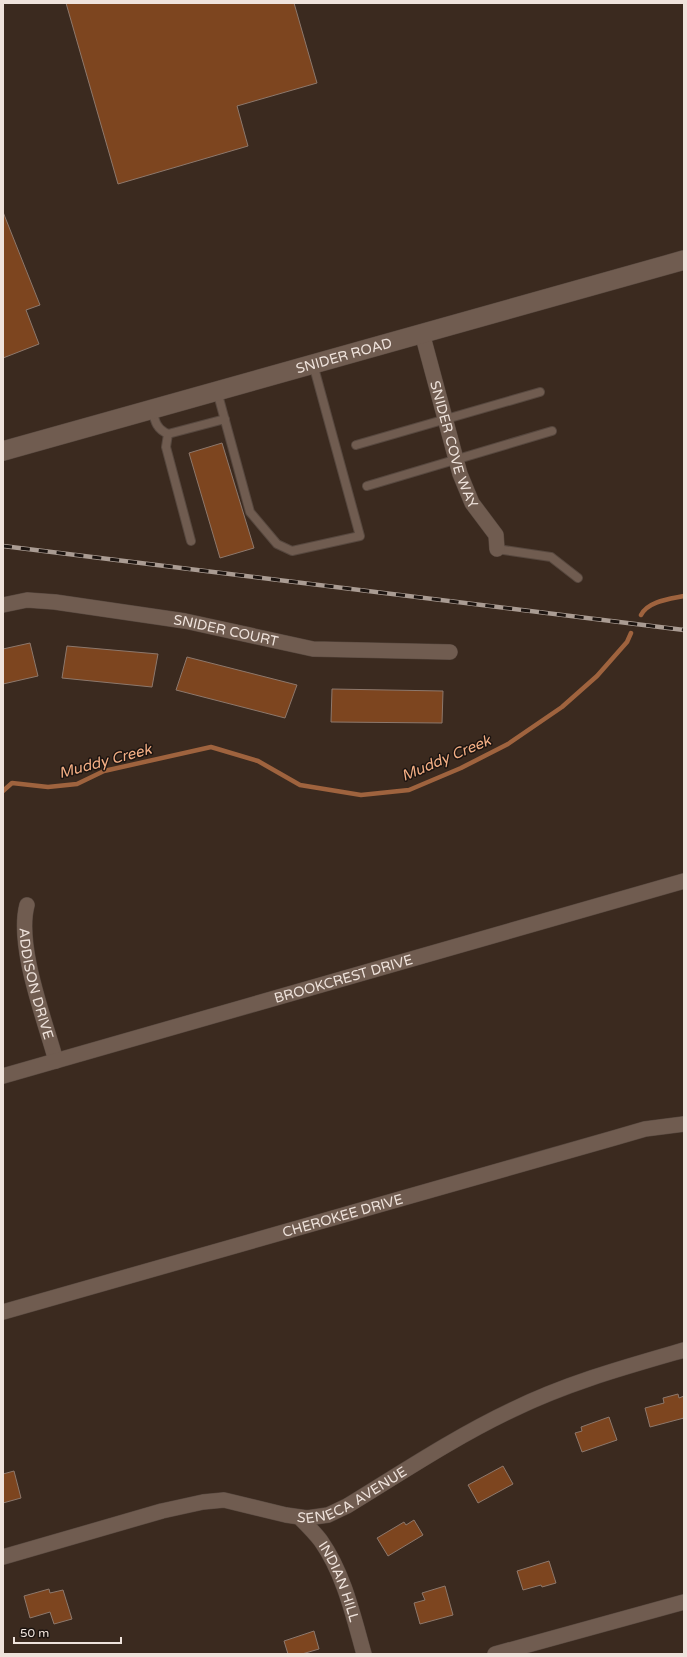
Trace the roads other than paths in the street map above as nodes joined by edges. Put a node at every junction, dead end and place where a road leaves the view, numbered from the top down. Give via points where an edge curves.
1 (684, 260) edge
2 (422, 333) junction
3 (313, 364) junction
4 (217, 391) junction
5 (540, 392) dead end
6 (152, 409) junction
7 (225, 419) junction
8 (446, 420) junction
9 (552, 431) dead end
10 (168, 434) junction
11 (356, 445) dead end
12 (3, 451) edge
13 (457, 460) junction
14 (367, 486) dead end
15 (191, 541) dead end
16 (497, 549) joint
17 (578, 578) dead end
18 (3, 605) edge
19 (450, 652) dead end
20 (684, 881) edge
21 (27, 905) dead end
22 (56, 1061) junction
23 (3, 1076) edge
24 (684, 1124) edge
25 (3, 1312) edge
26 (684, 1350) edge
27 (300, 1518) junction
28 (3, 1557) edge
29 (684, 1602) edge
30 (364, 1654) edge
31 (495, 1654) edge

1 - 2 street, SNIDER ROAD
2 - 3 street, SNIDER ROAD
2 - 8 street, SNIDER COVE WAY
3 - 4 street, SNIDER ROAD
3 - 7 lane via 360,536 292,551 277,544 250,512
4 - 6 street, SNIDER ROAD
4 - 7 lane
5 - 8 lane
6 - 10 lane via 156,426 161,432
6 - 12 street, SNIDER ROAD
7 - 10 lane
8 - 11 lane
8 - 13 street, SNIDER COVE WAY
9 - 13 lane
10 - 15 lane via 166,446
13 - 14 lane
13 - 16 street, SNIDER COVE WAY via 477,512 496,536
16 - 17 lane via 551,557
18 - 19 street, SNIDER COURT via 27,600 55,602 185,620 313,649
20 - 22 street, BROOKCREST DRIVE
21 - 22 street, ADDISON DRIVE via 23,926 25,947
22 - 23 street, BROOKCREST DRIVE
24 - 25 street, CHEROKEE DRIVE via 645,1129
26 - 27 street, SENECA AVENUE via 601,1374 526,1403 465,1434 347,1506 318,1518
27 - 28 street, SENECA AVENUE via 224,1500 204,1502 162,1511
27 - 30 street, INDIAN HILL via 320,1540 338,1571
29 - 31 street

